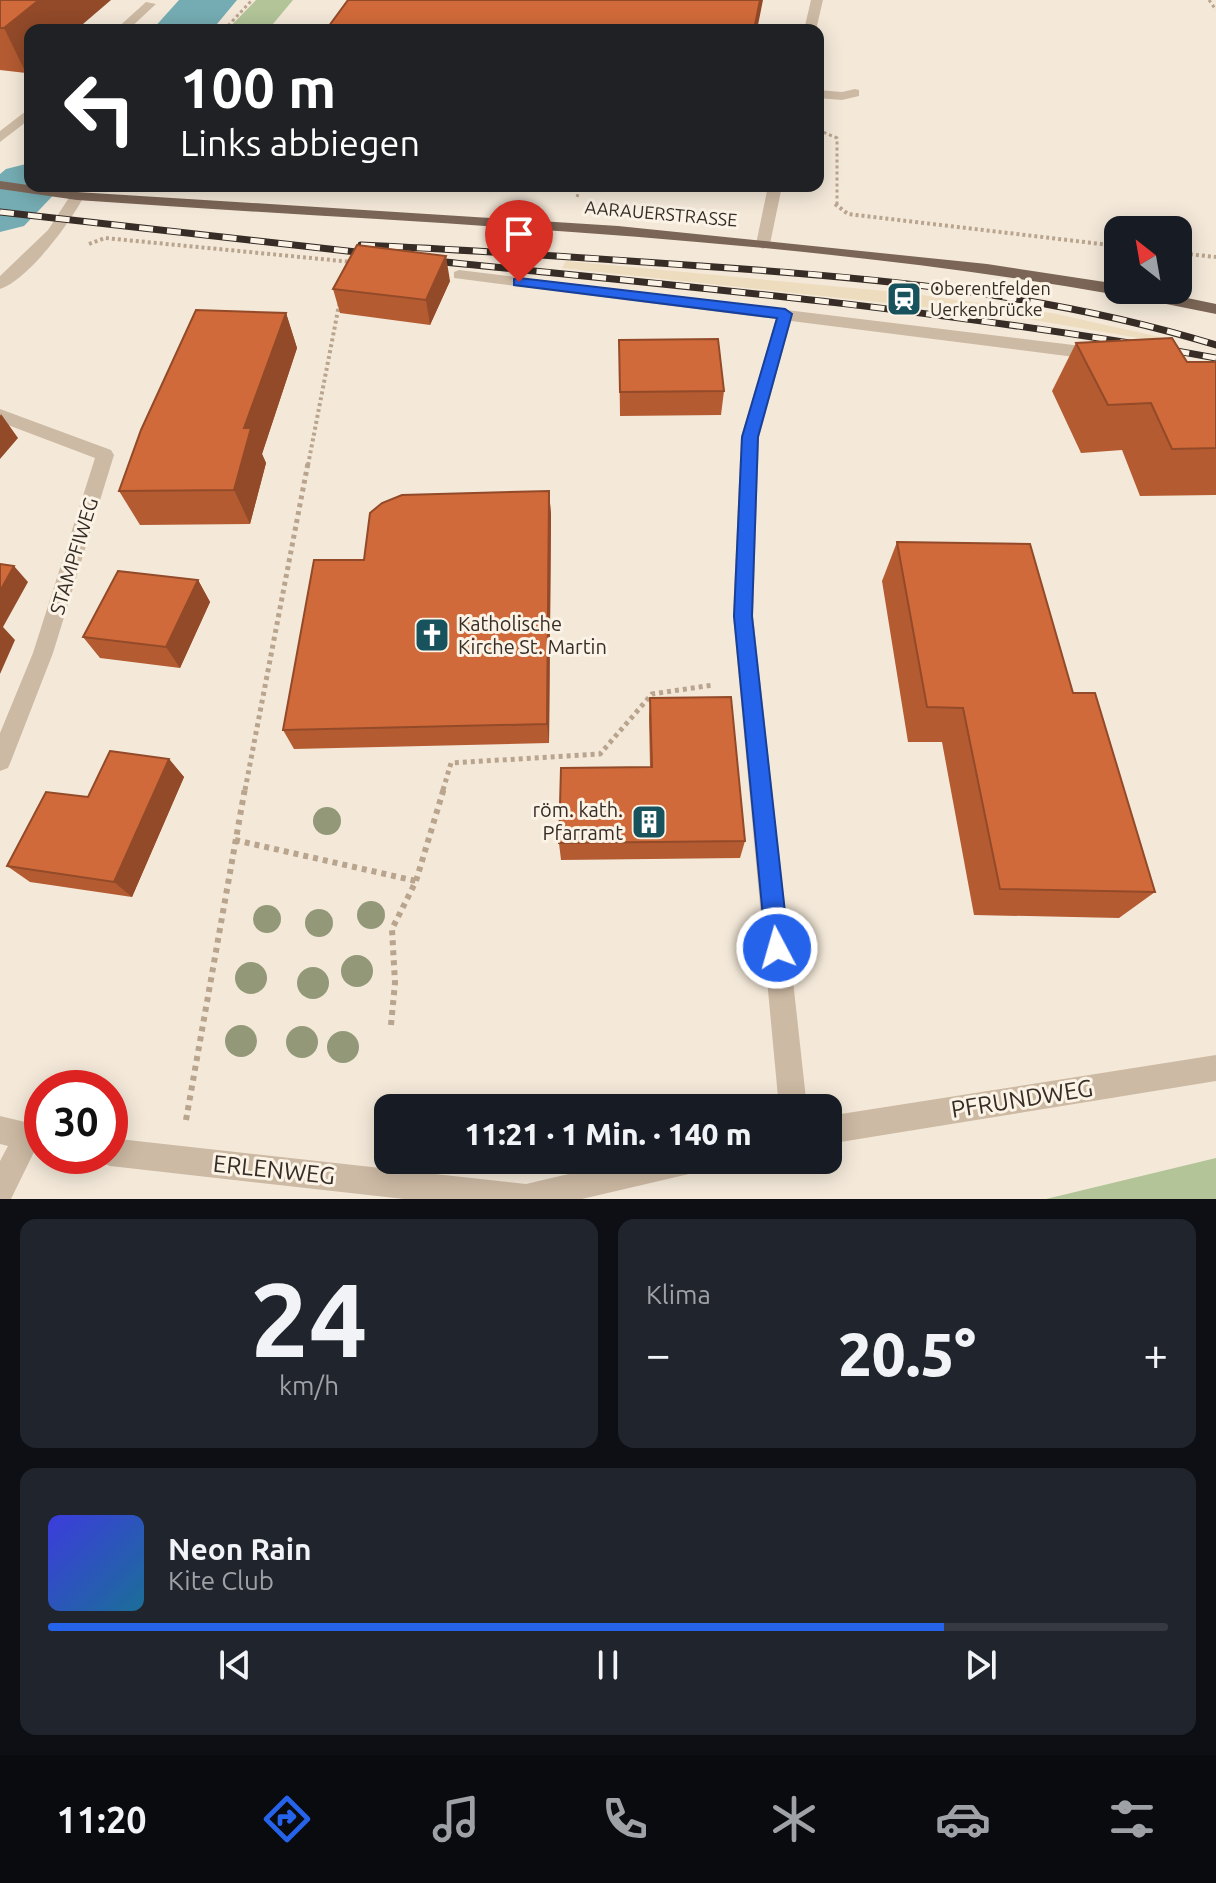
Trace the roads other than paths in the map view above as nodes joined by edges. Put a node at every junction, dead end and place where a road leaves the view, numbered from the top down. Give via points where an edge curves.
1 (817, 0) edge
2 (150, 4) dead end
3 (128, 24) edge
4 (811, 24) edge
5 (855, 93) dead end
6 (824, 94) edge
7 (24, 117) edge
8 (0, 138) edge
9 (0, 185) edge
10 (24, 189) edge
11 (42, 192) edge
12 (774, 192) edge
13 (77, 196) junction
14 (763, 244) junction
15 (459, 275) dead end
16 (0, 284) edge
17 (1104, 287) edge
18 (1192, 304) edge
19 (1216, 309) edge
20 (785, 314) junction
21 (1109, 355) edge
22 (0, 415) edge
23 (0, 761) edge
24 (1216, 1068) edge
25 (792, 1094) edge
26 (842, 1128) edge
27 (23, 1135) edge
28 (128, 1154) edge
29 (631, 1174) edge
30 (0, 1191) edge
31 (531, 1198) edge

1 - 4 street
2 - 3 street
5 - 6 street
7 - 8 street
9 - 10 main road, AARAUERSTRASSE
11 - 13 main road, AARAUERSTRASSE
12 - 14 street
13 - 14 main road, AARAUERSTRASSE via 594,227
13 - 16 street via 49,241
14 - 17 main road, AARAUERSTRASSE
15 - 20 street
18 - 19 main road
20 - 21 street
20 - 25 street via 750,437 743,616
22 - 23 street, STAMPFIWEG via 105,455 43,653
24 - 26 street, PFRUNDWEG
27 - 30 street
28 - 31 street, ERLENWEG
29 - 31 street

